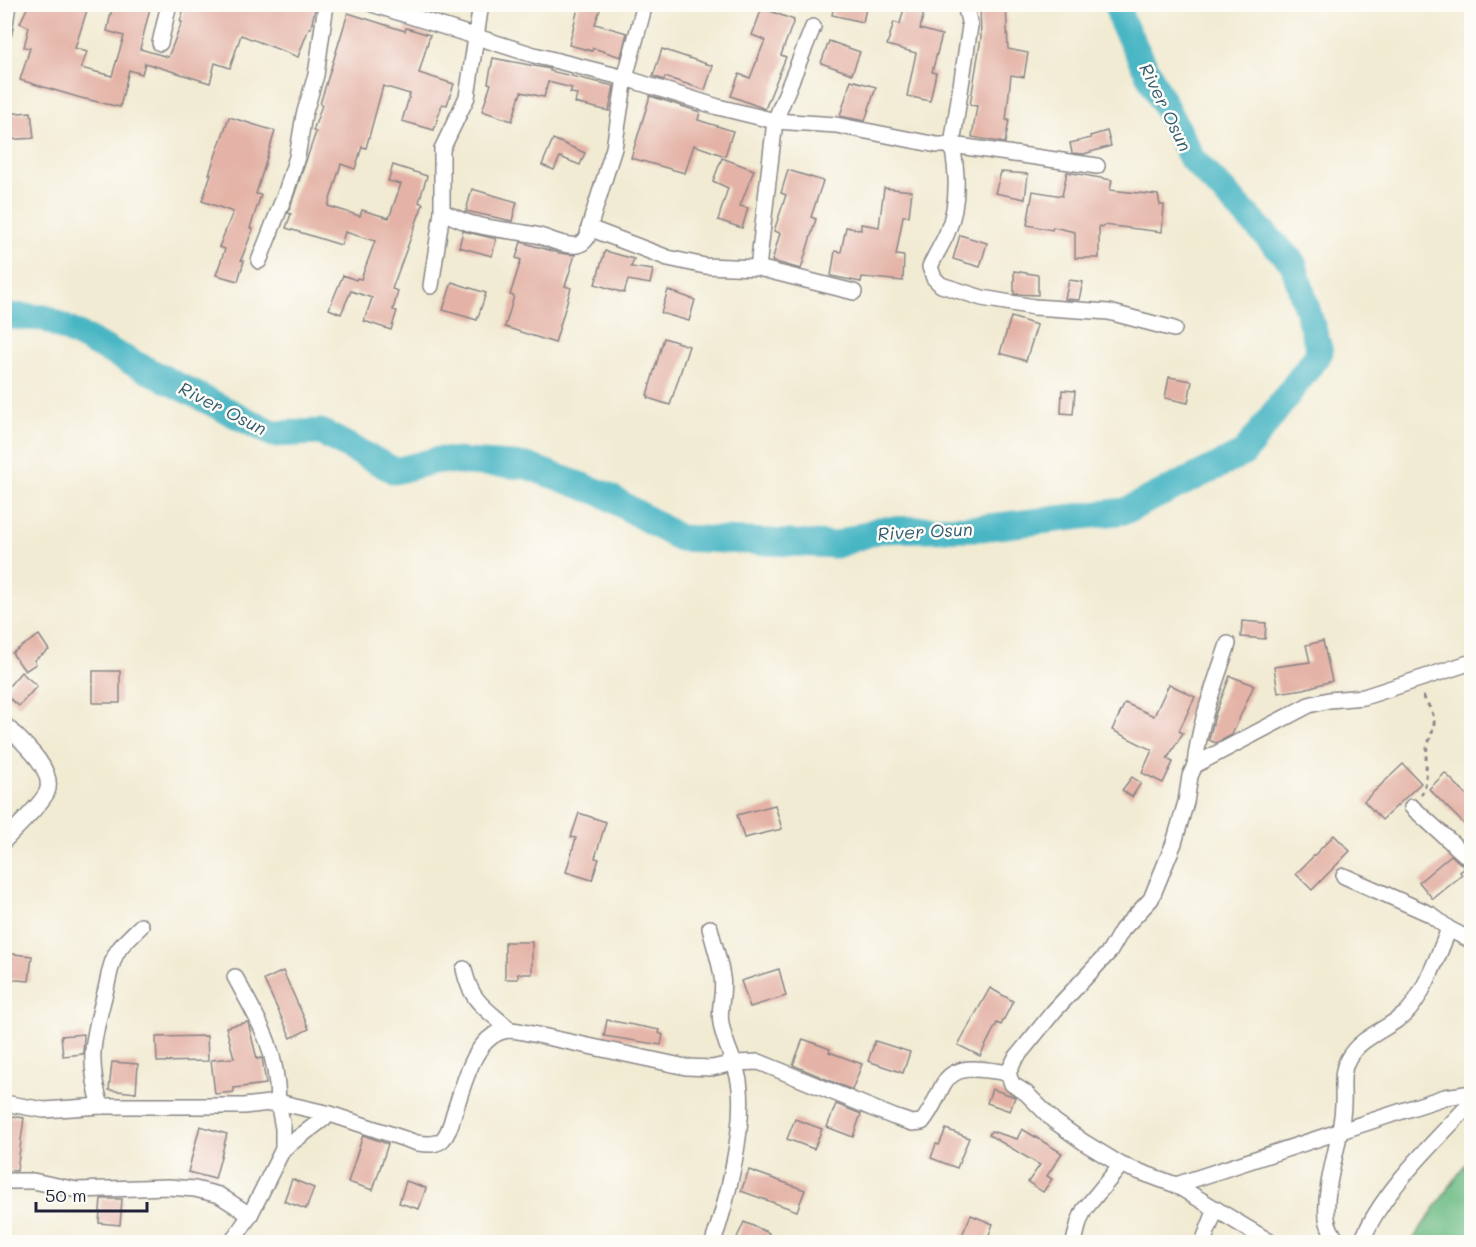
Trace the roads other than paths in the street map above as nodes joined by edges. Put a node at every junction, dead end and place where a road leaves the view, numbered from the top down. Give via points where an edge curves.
1 (8, 4) edge
2 (169, 4) edge
3 (326, 4) edge
4 (372, 4) edge
5 (481, 4) edge
6 (645, 4) edge
7 (965, 4) edge
8 (813, 27) dead end
9 (4, 32) edge
10 (475, 36) junction
11 (160, 43) dead end
12 (625, 78) junction
13 (775, 121) junction
14 (952, 145) junction
15 (1096, 165) dead end
16 (442, 212) junction
17 (589, 228) junction
18 (259, 261) dead end
19 (758, 268) junction
20 (431, 286) dead end
21 (854, 292) dead end
22 (1174, 329) dead end
23 (1228, 644) dead end
24 (1472, 662) edge
25 (4, 724) edge
26 (1195, 765) junction
27 (1412, 807) road end
28 (4, 841) edge
29 (1472, 861) edge
30 (1344, 876) dead end
31 (141, 926) dead end
32 (710, 928) dead end
33 (1449, 929) junction
34 (1472, 941) edge
35 (464, 969) dead end
36 (235, 977) dead end
37 (510, 1030) junction
38 (734, 1063) junction
39 (1008, 1074) junction
40 (1472, 1093) edge
41 (278, 1102) junction
42 (1472, 1102) edge
43 (4, 1103) edge
44 (101, 1106) junction
45 (330, 1114) junction
46 (1340, 1131) junction
47 (283, 1149) junction
48 (1120, 1165) junction
49 (4, 1181) edge
50 (1176, 1185) junction
51 (1216, 1209) junction
52 (250, 1215) junction
53 (232, 1242) edge
54 (713, 1242) edge
55 (1074, 1242) edge
56 (1203, 1242) edge
57 (1270, 1242) edge
58 (1338, 1242) edge
59 (1362, 1242) edge

1 - 9 street
2 - 11 street
3 - 18 street via 316,75 297,157
4 - 10 street
5 - 10 street
6 - 12 street
7 - 14 street via 970,26
8 - 13 street
10 - 12 street
10 - 16 street via 467,97 442,149
12 - 13 street
12 - 17 street via 614,148
13 - 14 street via 836,125 937,146
13 - 19 street
14 - 15 street
14 - 22 street via 957,168 955,200 947,233 930,267 941,285 1034,307 1109,312
16 - 17 street via 473,225 575,245 584,243
16 - 20 street
17 - 19 street via 668,258 705,266
19 - 21 street
23 - 26 street via 1201,725
24 - 26 street via 1364,697 1309,705
25 - 28 street via 33,753 48,782 46,794
26 - 39 street via 1174,843 1151,899 1129,922 1110,951 1054,1011 1015,1059
27 - 29 street
30 - 33 street via 1430,914
31 - 44 street via 114,959 98,1016 92,1062
32 - 38 street via 723,978 720,1019 724,1042
33 - 34 street
33 - 46 street via 1406,1013 1359,1044 1347,1060
35 - 37 street via 473,997
36 - 41 street via 273,1054
37 - 38 street via 687,1067 712,1068
37 - 45 street via 487,1039 476,1053 443,1139 431,1144 417,1143
38 - 39 street via 759,1062 912,1123 922,1122 954,1073 973,1068
38 - 54 street via 740,1087 738,1133 723,1212
39 - 48 street via 1012,1084 1054,1121
40 - 46 street via 1445,1097
41 - 44 street via 235,1107
41 - 45 street
41 - 47 street
42 - 59 street via 1394,1189
43 - 44 street via 44,1110
45 - 47 street
46 - 50 street
46 - 58 street via 1332,1164 1327,1219
47 - 52 street
48 - 50 street
48 - 55 street via 1084,1210
49 - 52 street via 33,1181 77,1190 195,1189 219,1195
50 - 51 street
51 - 56 street
51 - 57 street
52 - 53 street

